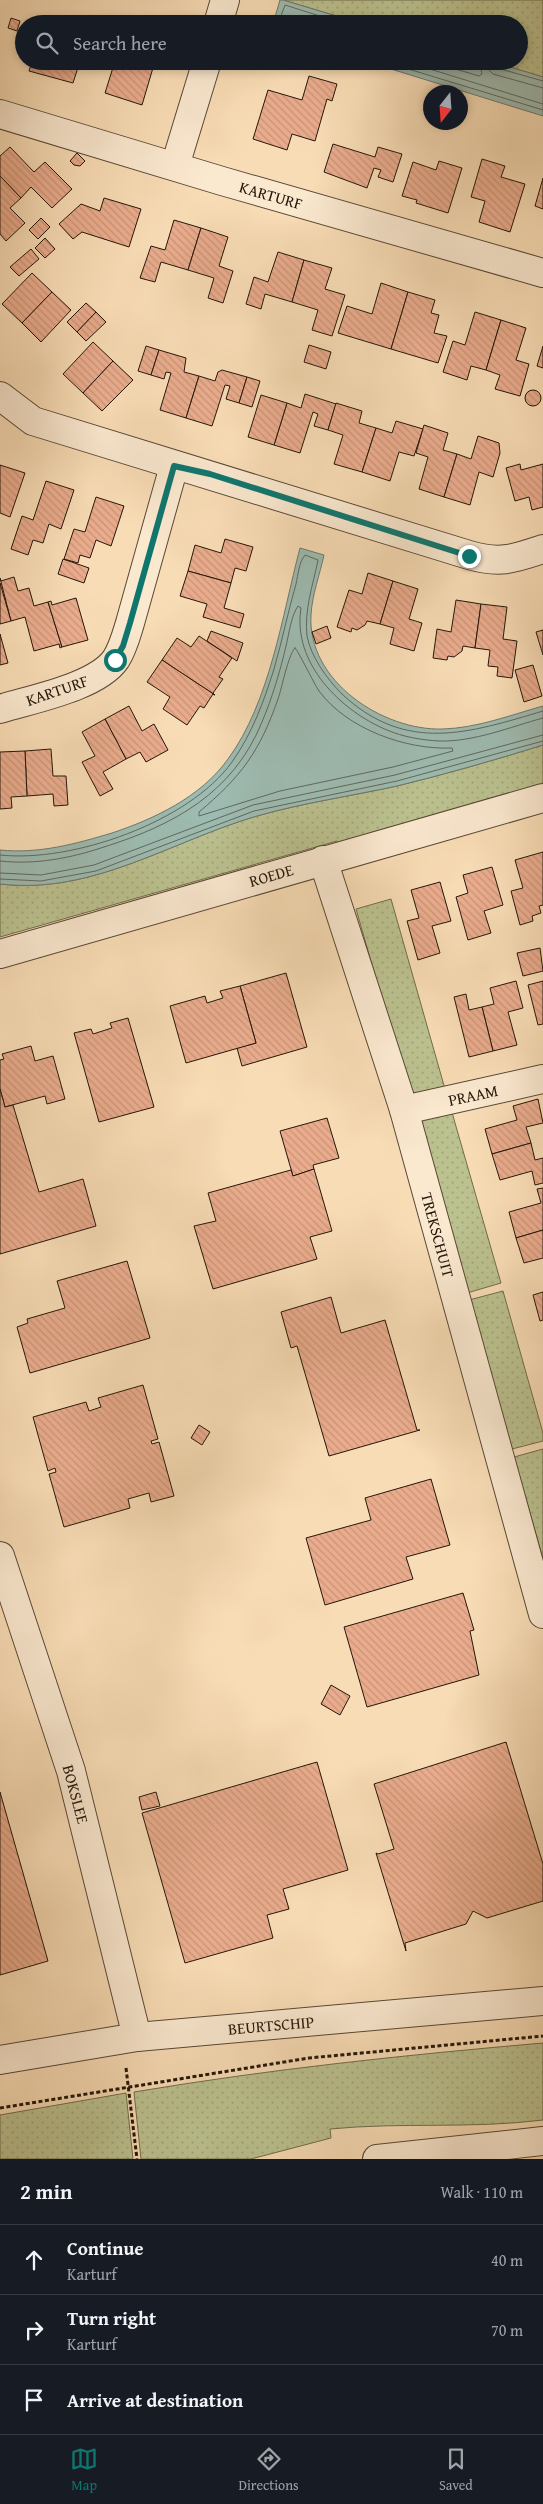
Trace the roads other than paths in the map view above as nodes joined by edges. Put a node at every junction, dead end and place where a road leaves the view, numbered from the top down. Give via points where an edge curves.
1 (225, 0) edge
2 (221, 15) edge
3 (204, 70) edge
4 (0, 114) edge
5 (175, 166) junction
6 (543, 273) edge
7 (0, 396) edge
8 (174, 466) junction
9 (543, 550) edge
10 (0, 709) edge
11 (543, 798) edge
12 (323, 860) junction
13 (0, 954) edge
14 (543, 1079) edge
15 (404, 1110) junction
16 (0, 1556) edge
17 (543, 1614) edge
18 (543, 2001) edge
19 (131, 2049) junction
20 (0, 2060) edge
21 (543, 2141) edge
22 (377, 2159) edge

1 - 2 street
3 - 5 street
4 - 5 street, KARTURF
5 - 6 street, KARTURF
7 - 8 street via 33,421
8 - 9 street via 210,474 490,561 514,559
8 - 10 street, KARTURF via 130,623 115,660 103,673 87,682
11 - 12 street, ROEDE
12 - 13 street, ROEDE
12 - 15 street, TREKSCHUIT
14 - 15 street, PRAAM
15 - 17 street, TREKSCHUIT
16 - 19 street, BOKSLEE via 71,1772
18 - 19 street, BEURTSCHIP
19 - 20 street, BEURTSCHIP
21 - 22 street

